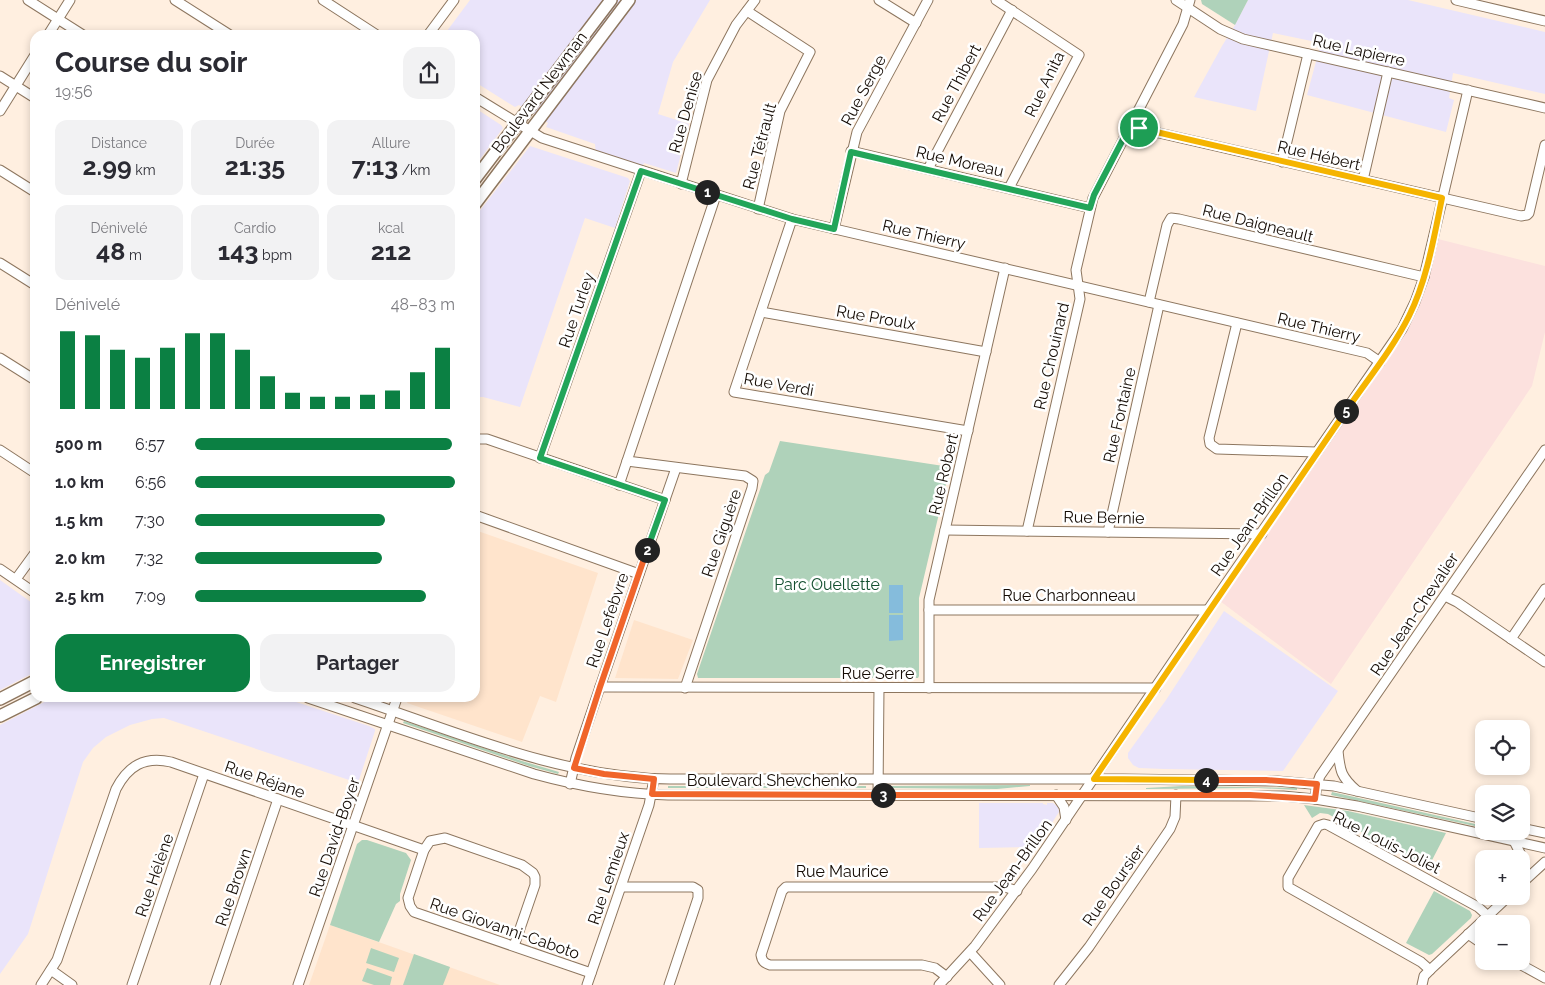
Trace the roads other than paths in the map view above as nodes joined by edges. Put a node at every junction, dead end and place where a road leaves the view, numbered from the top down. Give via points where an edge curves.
1 (28, 0) edge
2 (70, 0) edge
3 (323, 0) edge
4 (454, 0) edge
5 (611, 0) edge
6 (629, 0) edge
7 (755, 0) edge
8 (880, 0) edge
9 (928, 0) edge
10 (996, 0) edge
11 (1176, 0) edge
12 (1456, 0) edge
13 (179, 1) edge
14 (1189, 4) edge
15 (747, 10) junction
16 (1012, 10) junction
17 (58, 19) junction
18 (1545, 21) edge
19 (916, 23) junction
20 (51, 30) edge
21 (75, 30) edge
22 (222, 30) edge
23 (369, 30) edge
24 (432, 30) edge
25 (1308, 54) junction
26 (30, 63) edge
27 (1388, 72) junction
28 (0, 76) edge
29 (16, 86) junction
30 (1468, 90) junction
31 (30, 95) edge
32 (480, 100) edge
33 (1545, 108) edge
34 (0, 111) edge
35 (517, 123) junction
36 (1131, 124) junction
37 (530, 131) junction
38 (1545, 145) edge
39 (851, 152) junction
40 (1282, 162) junction
41 (928, 169) junction
42 (0, 170) edge
43 (641, 171) junction
44 (480, 172) edge
45 (1363, 180) junction
46 (681, 184) junction
47 (1009, 188) junction
48 (30, 189) edge
49 (716, 195) junction
50 (480, 197) edge
51 (1442, 198) junction
52 (1090, 208) junction
53 (758, 209) junction
54 (792, 219) junction
55 (834, 229) junction
56 (0, 263) edge
57 (1004, 268) junction
58 (1424, 277) junction
59 (30, 282) edge
60 (1078, 286) junction
61 (1149, 302) junction
62 (1159, 305) junction
63 (761, 312) junction
64 (1237, 323) junction
65 (986, 352) junction
66 (0, 358) edge
67 (1380, 362) junction
68 (30, 377) edge
69 (968, 431) junction
70 (480, 439) edge
71 (0, 450) edge
72 (1545, 450) edge
73 (1316, 452) junction
74 (540, 458) junction
75 (627, 461) junction
76 (676, 468) junction
77 (30, 470) edge
78 (619, 484) junction
79 (665, 500) junction
80 (480, 518) edge
81 (945, 530) junction
82 (1027, 531) junction
83 (1108, 532) junction
84 (1262, 534) junction
85 (30, 560) edge
86 (0, 569) edge
87 (639, 574) junction
88 (16, 580) junction
89 (30, 590) edge
90 (1545, 590) edge
91 (1444, 596) junction
92 (929, 610) junction
93 (1208, 610) junction
94 (1511, 639) junction
95 (1545, 662) edge
96 (30, 684) edge
97 (600, 687) junction
98 (685, 688) junction
99 (879, 688) junction
100 (929, 688) junction
101 (1156, 688) junction
102 (0, 699) edge
103 (30, 701) edge
104 (322, 702) edge
105 (368, 702) edge
106 (396, 702) edge
107 (393, 710) junction
108 (0, 716) edge
109 (388, 725) junction
110 (1338, 751) junction
111 (574, 768) junction
112 (204, 774) junction
113 (654, 779) junction
114 (1094, 779) junction
115 (878, 780) junction
116 (570, 784) junction
117 (1317, 784) junction
118 (1357, 791) junction
119 (652, 794) junction
120 (878, 795) junction
121 (1056, 795) junction
122 (1084, 795) junction
123 (1176, 795) junction
124 (278, 799) junction
125 (1315, 799) junction
126 (1475, 817) edge
127 (1066, 820) junction
128 (354, 826) junction
129 (1530, 830) edge
130 (1545, 833) edge
131 (1514, 841) junction
132 (1545, 848) edge
133 (424, 850) junction
134 (1518, 850) edge
135 (1545, 862) edge
136 (1530, 876) edge
137 (621, 887) junction
138 (1017, 891) junction
139 (1500, 905) edge
140 (1487, 915) edge
141 (1489, 915) edge
142 (1475, 928) edge
143 (1468, 934) junction
144 (1475, 939) edge
145 (514, 946) junction
146 (970, 952) junction
147 (51, 970) junction
148 (1430, 970) junction
149 (1530, 970) edge
150 (591, 973) junction
151 (947, 977) junction
152 (1545, 978) edge
153 (41, 985) edge
154 (72, 985) edge
155 (132, 985) edge
156 (215, 985) edge
157 (298, 985) edge
158 (588, 985) edge
159 (669, 985) edge
160 (939, 985) edge
161 (1000, 985) edge
162 (1059, 985) edge
163 (1422, 985) edge

1 - 17 street
2 - 17 street
3 - 23 street
4 - 24 street
5 - 35 main road, Boulevard Newman
6 - 37 main road, Boulevard Newman
7 - 15 street, Rue Denise
8 - 19 street
9 - 19 street, Rue Serge
10 - 16 street, Rue Anita
11 - 14 street, Rue Lapierre
12 - 18 street
13 - 22 street
14 - 25 street, Rue Lapierre via 1235,37
14 - 36 street, Rue Chouinard via 1183,24
15 - 46 street, Rue Denise via 707,80
15 - 53 street, Rue Tétrault via 810,52 780,111
16 - 41 street, Rue Thibert
16 - 47 street, Rue Anita via 1079,55
17 - 20 street
17 - 21 street
19 - 39 street, Rue Serge via 856,132
25 - 27 street, Rue Lapierre
25 - 40 street
26 - 29 street
27 - 30 street, Rue Lapierre
27 - 45 street
28 - 29 street
29 - 31 street
29 - 34 street
30 - 33 street, Rue Lapierre
30 - 51 street, Rue Jean-Brillon
32 - 35 street, Rue Thierry
35 - 37 street, Rue Thierry
35 - 44 main road, Boulevard Newman
36 - 40 street, Rue Hébert
36 - 52 street, Rue Chouinard
37 - 43 street, Rue Thierry via 549,141
37 - 50 main road, Boulevard Newman
38 - 51 street, Rue Hébert via 1529,212 1525,216
39 - 41 street, Rue Moreau
39 - 55 street, Rue Serge
40 - 45 street, Rue Hébert
41 - 47 street, Rue Moreau
42 - 48 street
43 - 46 street, Rue Thierry
43 - 74 street, Rue Turley
45 - 51 street, Rue Hébert
46 - 49 street, Rue Thierry
47 - 52 street, Rue Moreau
49 - 53 street, Rue Thierry
49 - 75 street
51 - 58 street, Rue Jean-Brillon
52 - 60 street, Rue Chouinard via 1076,270
53 - 54 street, Rue Thierry
54 - 55 street, Rue Thierry
54 - 63 street, Rue Verdi
55 - 57 street, Rue Thierry
56 - 59 street
57 - 60 street, Rue Thierry
57 - 65 street, Rue Robert
58 - 61 street, Rue Daigneault via 1171,218
58 - 67 street, Rue Jean-Brillon via 1410,315
60 - 61 street, Rue Thierry
60 - 82 street, Rue Chouinard via 1080,299
61 - 62 street, Rue Thierry
62 - 64 street, Rue Thierry
62 - 83 street, Rue Fontaine
63 - 65 street, Rue Proulx
63 - 69 street, Rue Verdi via 734,392
64 - 67 street, Rue Thierry via 1367,353
64 - 73 street via 1210,444 1217,449
65 - 69 street, Rue Robert
66 - 68 street
67 - 73 street, Rue Jean-Brillon
69 - 81 street, Rue Robert
70 - 74 street
71 - 77 street
72 - 91 street, Rue Jean-Chevalier
73 - 84 street, Rue Jean-Brillon
74 - 78 street
75 - 76 street, Rue Giguère
75 - 78 street
76 - 79 street, Rue Lefebvre
76 - 98 street, Rue Giguère via 745,476 751,478 753,484
78 - 79 street
79 - 87 street, Rue Lefebvre
80 - 87 street
81 - 82 street, Rue Bernie
81 - 92 street, Rue Robert
82 - 83 street, Rue Bernie
83 - 84 street, Rue Bernie
84 - 93 street, Rue Jean-Brillon
85 - 88 street
86 - 88 street
87 - 97 street, Rue Lefebvre
88 - 89 street
90 - 94 street
91 - 94 street
91 - 110 street, Rue Jean-Chevalier
92 - 93 street, Rue Charbonneau
92 - 100 street, Rue Robert
93 - 101 street, Rue Jean-Brillon
94 - 95 street
96 - 102 main road
97 - 98 street, Rue Serre
97 - 111 street, Rue Lefebvre
98 - 99 street, Rue Serre
99 - 100 street, Rue Serre
99 - 115 street
100 - 101 street, Rue Serre
101 - 114 street, Rue Jean-Brillon
103 - 108 main road
104 - 109 street, Boulevard Shevchenko
105 - 107 street, Boulevard Shevchenko
106 - 107 street, Rue David-Boyer
107 - 109 street, Rue David-Boyer
107 - 111 street, Boulevard Shevchenko via 522,754
109 - 116 street, Boulevard Shevchenko
109 - 128 street, Rue David-Boyer
110 - 117 street, Rue Jean-Chevalier
110 - 118 street via 1342,774
111 - 113 street, Boulevard Shevchenko
111 - 116 street, Rue Lefebvre
112 - 124 street, Rue Réjane
112 - 147 street, Rue Réjane via 157,760 133,767 121,779
112 - 155 street, Rue Hélène
113 - 115 street, Boulevard Shevchenko
113 - 119 street, Rue Lemieux
114 - 115 street, Boulevard Shevchenko
114 - 117 street, Boulevard Shevchenko via 1260,780
114 - 122 street, Rue Jean-Brillon
115 - 120 street
116 - 119 street, Boulevard Shevchenko
117 - 118 street, Boulevard Shevchenko
117 - 125 street, Rue Jean-Chevalier
118 - 126 street, Boulevard Shevchenko
119 - 120 street, Boulevard Shevchenko
119 - 137 street, Rue Lemieux
120 - 121 street, Boulevard Shevchenko
121 - 122 street, Boulevard Shevchenko
121 - 127 street via 1064,807
122 - 123 street, Boulevard Shevchenko
122 - 127 street, Rue Jean-Brillon
123 - 125 street, Boulevard Shevchenko
123 - 162 street, Rue Boursier via 1175,817 1170,829
124 - 128 street, Rue Réjane
124 - 156 street, Rue Brown
125 - 131 street, Boulevard Shevchenko
127 - 138 street, Rue Jean-Brillon
128 - 133 street, Rue Réjane
128 - 157 street, Rue David-Boyer
129 - 130 street
131 - 132 street, Boulevard Shevchenko
131 - 134 street
133 - 145 street, Rue Giovanni-Caboto via 408,898 412,909 418,914
133 - 145 street via 430,841 445,838 522,865 533,873 535,885
135 - 136 street
137 - 150 street, Rue Lemieux
137 - 159 street via 693,887 698,890
138 - 146 street, Rue Jean-Brillon
138 - 151 street, Rue Maurice via 1005,887 786,887 761,955 765,964 770,965 922,965 935,968
139 - 141 street
140 - 148 street, Rue Louis-Joliet via 1478,907 1328,824 1318,826 1288,878 1289,888
142 - 143 street
143 - 144 street
143 - 148 street
145 - 150 street, Rue Giovanni-Caboto
146 - 151 street, Rue Jean-Brillon
146 - 161 street
147 - 153 street, Rue Réjane
147 - 154 street
148 - 163 street
149 - 152 street
150 - 158 street, Rue Lemieux
151 - 160 street, Rue Jean-Brillon

